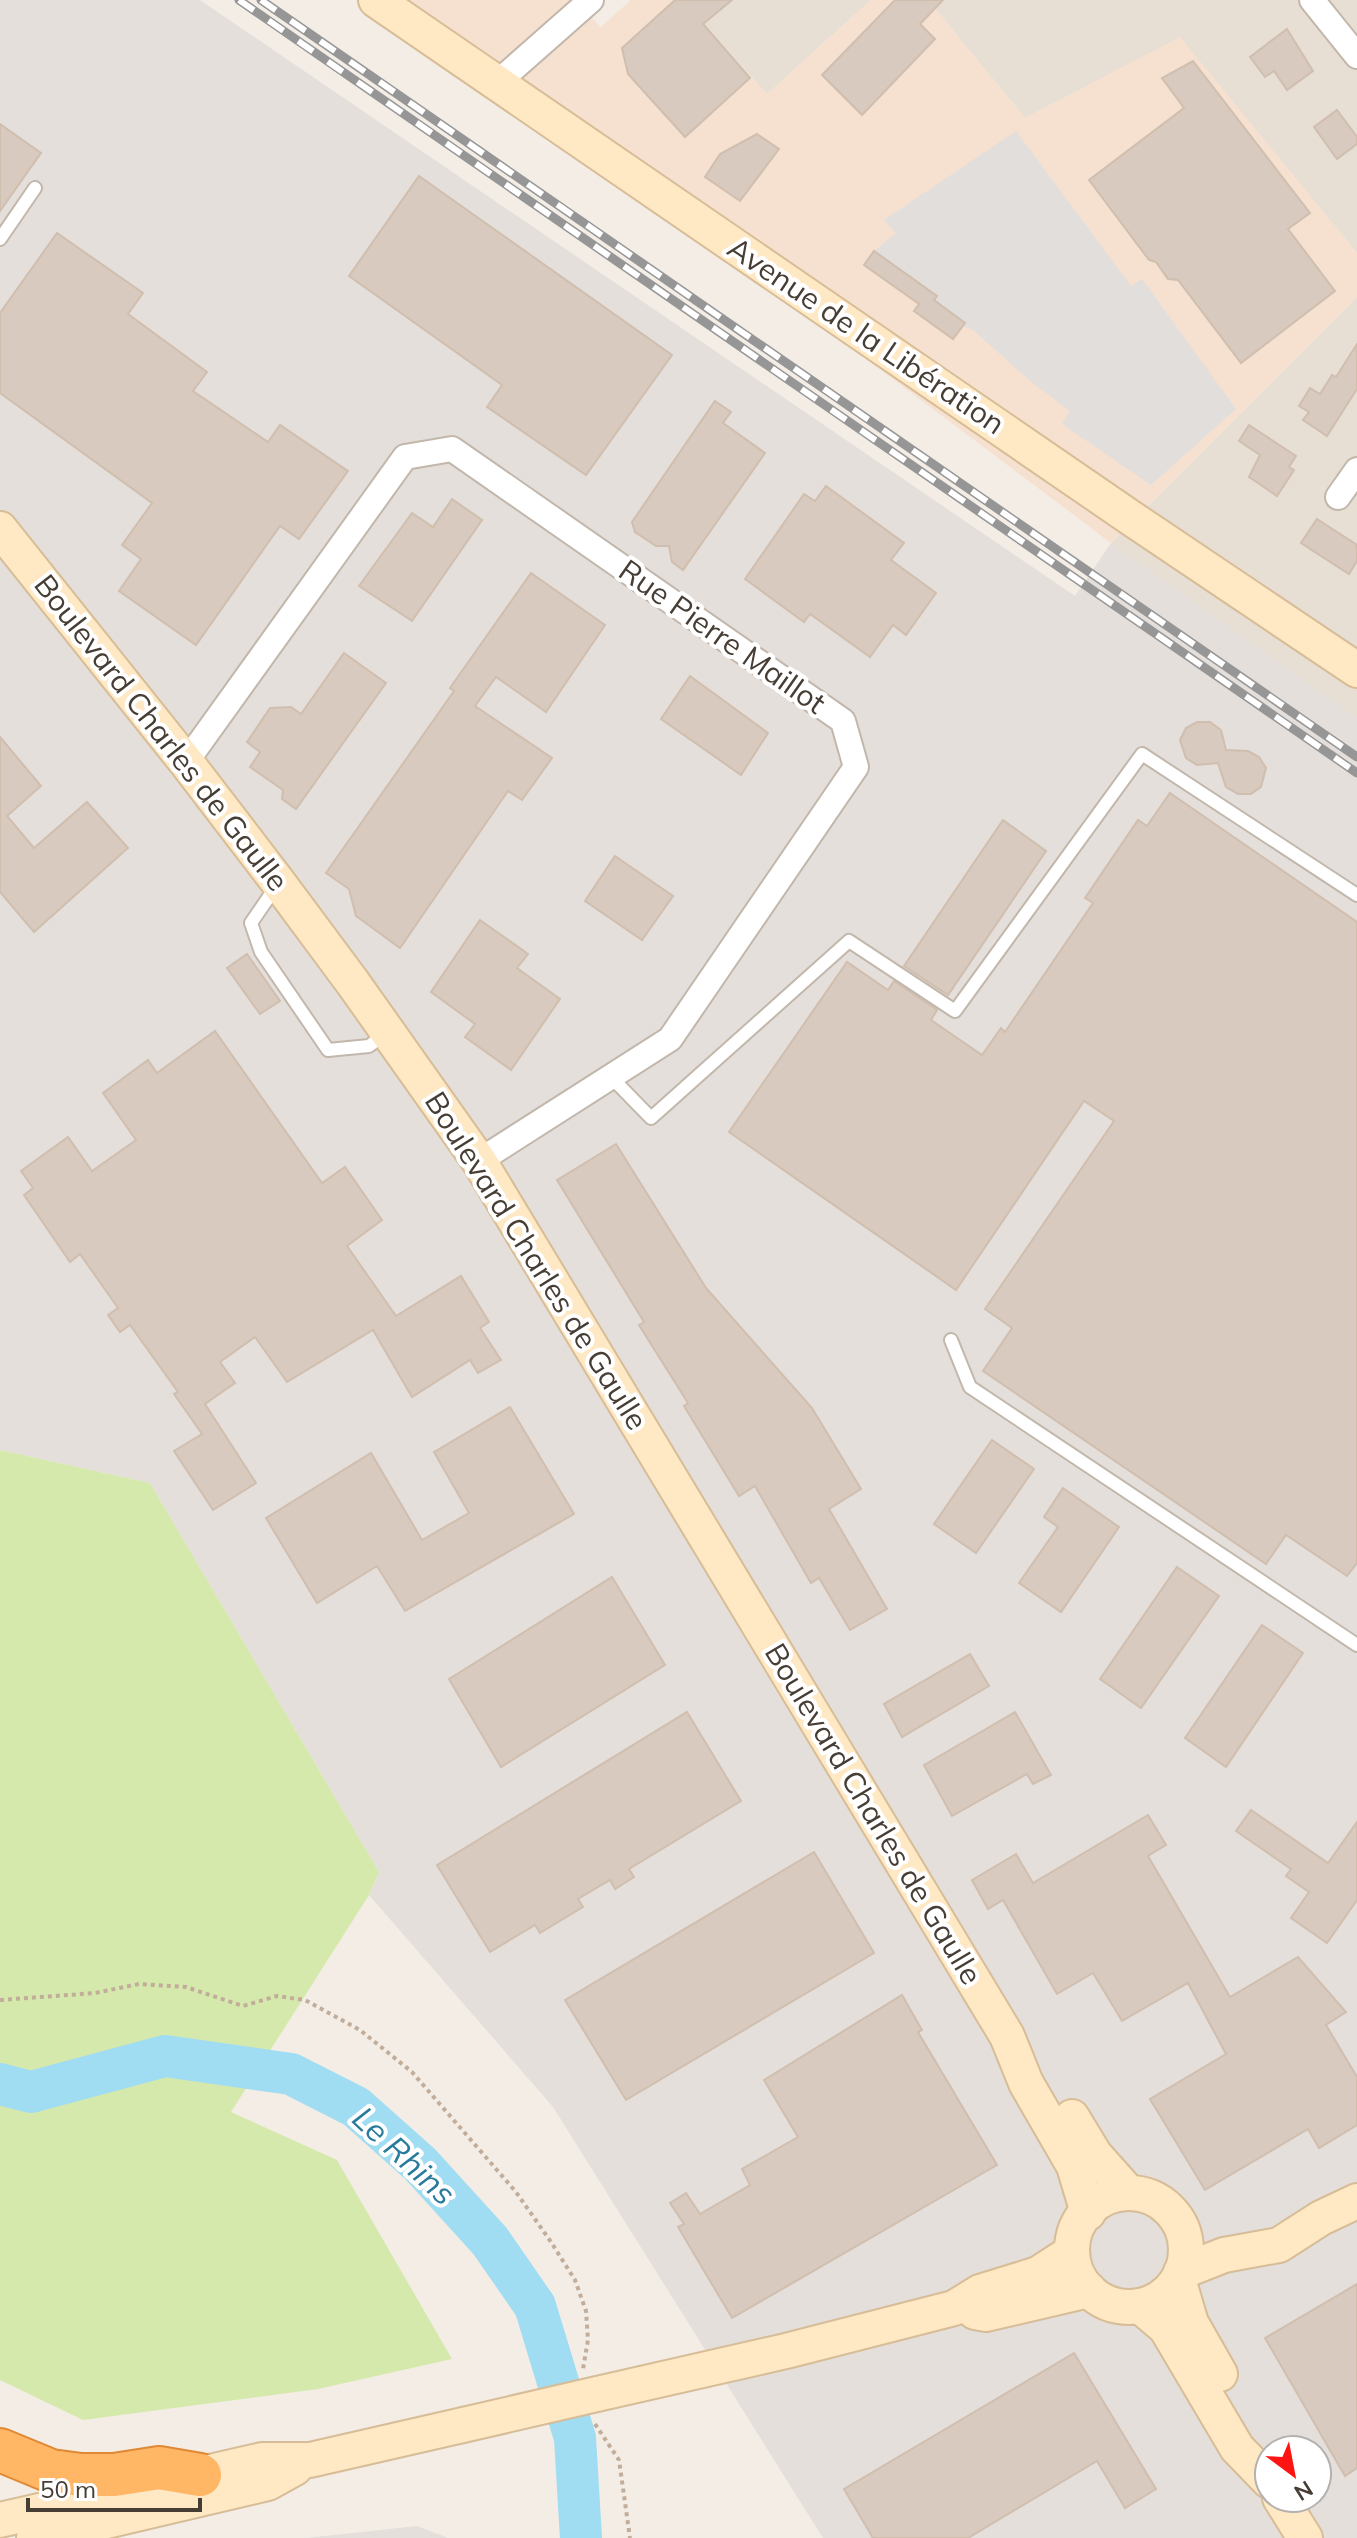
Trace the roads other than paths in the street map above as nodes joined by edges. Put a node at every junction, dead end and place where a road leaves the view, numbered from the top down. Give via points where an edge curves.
1 (376, 0) edge
2 (591, 0) edge
3 (1312, 0) edge
4 (1357, 56) edge
5 (497, 83) junction
6 (35, 188) dead end
7 (0, 239) edge
8 (1357, 470) edge
9 (1338, 497) dead end
10 (0, 530) edge
11 (1357, 670) edge
12 (186, 762) junction
13 (278, 882) junction
14 (1357, 895) edge
15 (388, 1032) junction
16 (611, 1077) junction
17 (479, 1161) junction
18 (951, 1340) dead end
19 (1357, 1645) edge
20 (1007, 2036) junction
21 (1129, 2193) junction
22 (1357, 2201) edge
23 (1088, 2213) junction
24 (1321, 2218) junction
25 (1179, 2224) junction
26 (1072, 2252) junction
27 (1180, 2276) junction
28 (1089, 2290) junction
29 (1140, 2306) junction
30 (954, 2308) junction
31 (1256, 2434) edge
32 (0, 2450) edge
33 (310, 2460) junction
34 (1253, 2464) edge
35 (200, 2475) junction
36 (1290, 2514) edge
37 (0, 2520) edge
38 (34, 2538) edge
39 (1305, 2538) edge

1 - 5 street, Avenue de la Libération
2 - 5 street
3 - 4 street
5 - 11 street, Avenue de la Libération
6 - 7 lane
8 - 9 street
10 - 12 street, Boulevard Charles de Gaulle
12 - 13 street, Boulevard Charles de Gaulle
12 - 16 street, Rue Pierre Maillot via 405,457 452,449 843,721 856,767 670,1039
13 - 15 street, Boulevard Charles de Gaulle
13 - 15 lane via 251,923 261,952 328,1050 369,1046
14 - 16 lane via 1142,754 955,1011 849,941 651,1118
15 - 17 street, Boulevard Charles de Gaulle
16 - 17 street, Rue Pierre Maillot
17 - 20 street, Boulevard Charles de Gaulle
18 - 19 lane via 970,1387
20 - 21 street, Boulevard Charles de Gaulle via 1045,2072 1095,2155
20 - 23 street, Boulevard Charles de Gaulle via 1026,2083 1074,2166
21 - 23 street via 1111,2196
21 - 25 street via 1161,2203
22 - 24 street
23 - 26 street via 1075,2234
24 - 25 street via 1227,2233
24 - 27 street via 1279,2245 1224,2255
25 - 27 street via 1186,2246
26 - 28 street
26 - 30 street via 1038,2274 980,2292
27 - 29 street via 1167,2292
27 - 31 street via 1191,2323
28 - 29 street via 1103,2301
28 - 30 street via 986,2314
29 - 34 street via 1166,2328 1237,2448
30 - 33 street, bridge
32 - 35 highway via 51,2471 81,2475 159,2468
33 - 35 street via 262,2460
33 - 38 street via 268,2483
35 - 37 street
36 - 39 street

